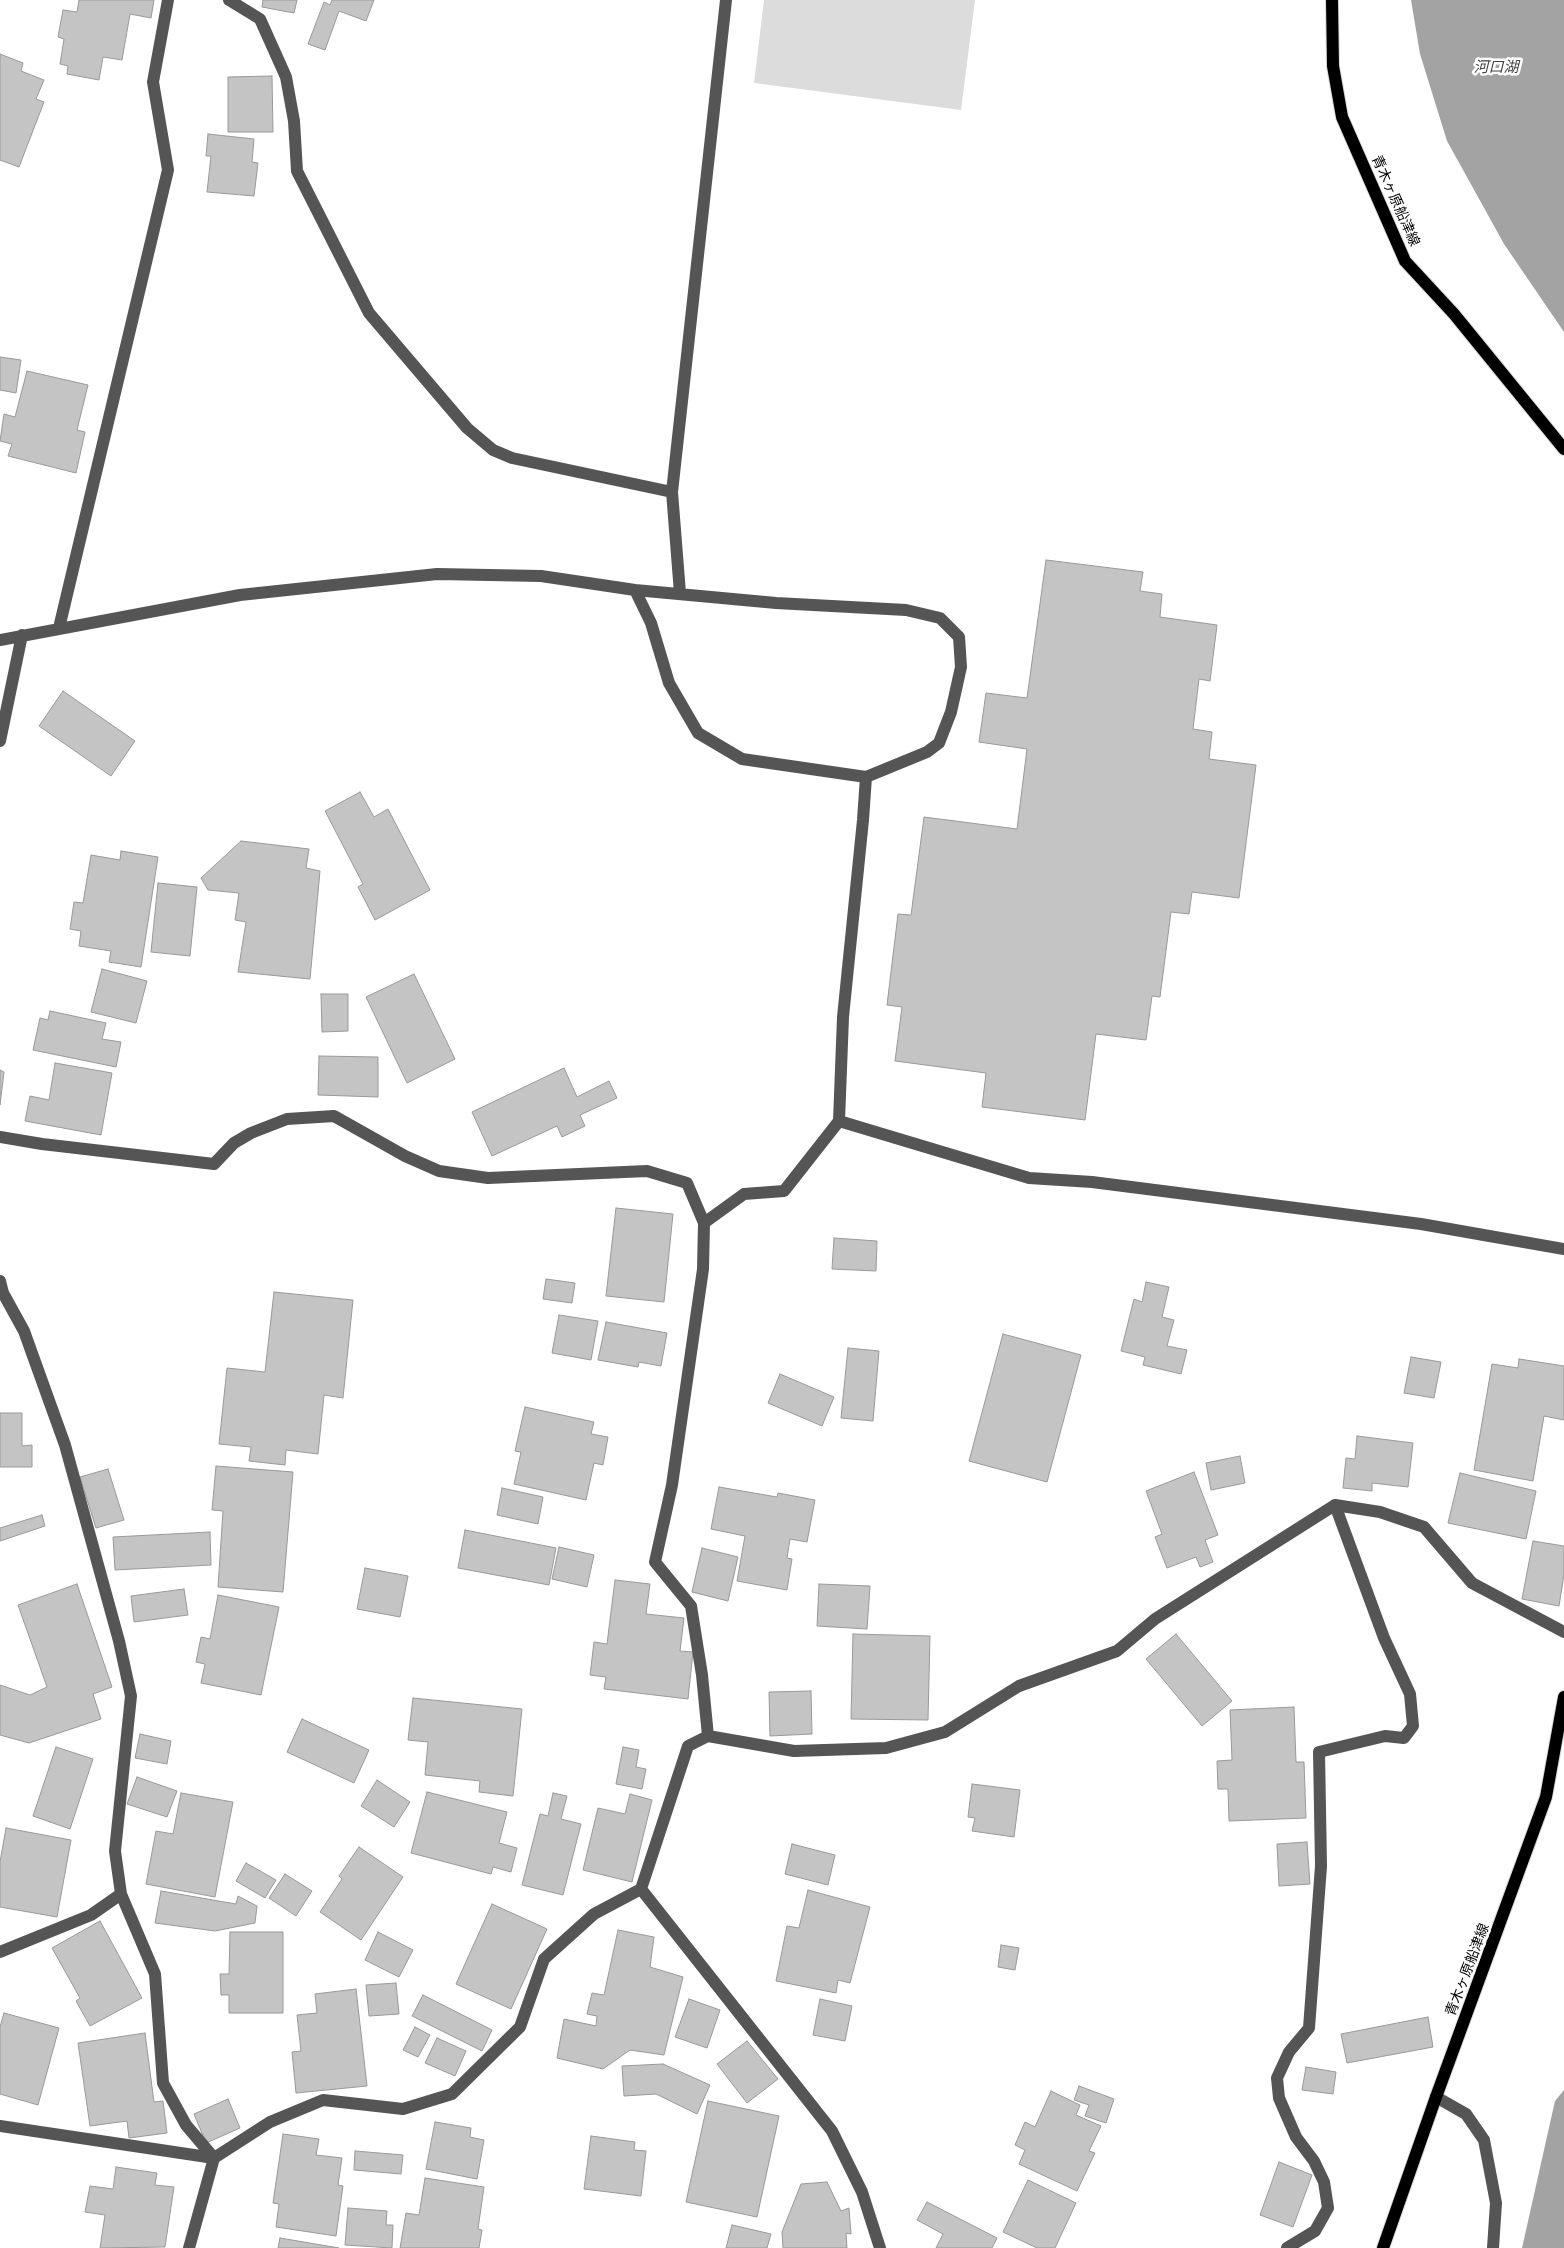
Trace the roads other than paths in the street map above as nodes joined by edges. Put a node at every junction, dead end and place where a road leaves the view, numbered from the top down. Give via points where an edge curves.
1 (168, 0) edge
2 (230, 0) edge
3 (726, 0) edge
4 (1332, 0) edge
5 (1564, 449) edge
6 (672, 492) junction
7 (635, 590) junction
8 (680, 593) junction
9 (59, 628) junction
10 (22, 635) junction
11 (0, 640) edge
12 (0, 741) edge
13 (866, 777) junction
14 (839, 1122) junction
15 (0, 1137) edge
16 (704, 1224) junction
17 (1564, 1249) edge
18 (0, 1281) edge
19 (1335, 1505) junction
20 (1564, 1632) edge
21 (1564, 1697) edge
22 (708, 1736) junction
23 (641, 1889) junction
24 (121, 1894) junction
25 (0, 1952) edge
26 (1436, 2097) junction
27 (0, 2126) edge
28 (214, 2158) junction
29 (188, 2248) edge
30 (880, 2248) edge
31 (1286, 2248) edge
32 (1383, 2248) edge
33 (1493, 2248) edge

1 - 9 street via 153,82 168,170
2 - 6 street via 260,19 286,77 294,121 297,171 369,313 467,428 493,450 512,458
3 - 6 street
4 - 5 main road, 青木ヶ原船津線 via 1333,66 1342,117 1406,261 1454,314
6 - 8 street
7 - 8 street
7 - 9 street via 541,576 437,574 240,595
7 - 13 street via 651,623 669,683 698,733 742,759
8 - 13 street via 776,603 906,610 940,618 959,637 962,666 952,712 939,743 927,752
9 - 10 street
10 - 11 street
10 - 12 street
13 - 14 street via 843,1017
14 - 16 street via 784,1190 744,1194
14 - 17 street via 1029,1178 1092,1182 1421,1224
15 - 16 street via 214,1164 234,1143 287,1119 334,1116 439,1171 488,1178 647,1171 687,1183
16 - 22 street via 703,1269 672,1485 655,1562 691,1606
18 - 24 street via 24,1331 65,1445 120,1640 131,1696 115,1850
19 - 20 street via 1380,1512 1424,1527 1472,1583
19 - 22 street via 1155,1619 1117,1651 1019,1686 945,1732 886,1748 794,1751
19 - 31 street via 1384,1638 1410,1694 1413,1726 1404,1738 1385,1736 1319,1752 1321,1866 1309,2028 1289,2052 1277,2078 1279,2098 1293,2129 1324,2182 1328,2208 1315,2232
21 - 26 main road, 青木ヶ原船津線 via 1546,1797
22 - 23 street via 688,1746
23 - 28 street via 594,1914 544,1959 520,2027 452,2094 403,2109 323,2100 270,2122
23 - 30 street via 832,2131 862,2192
24 - 25 street via 91,1915
24 - 28 street via 155,1974 163,2083 186,2125
26 - 32 main road, 青木ヶ原船津線
26 - 33 street via 1466,2114 1484,2140 1496,2203
27 - 28 street
28 - 29 street

